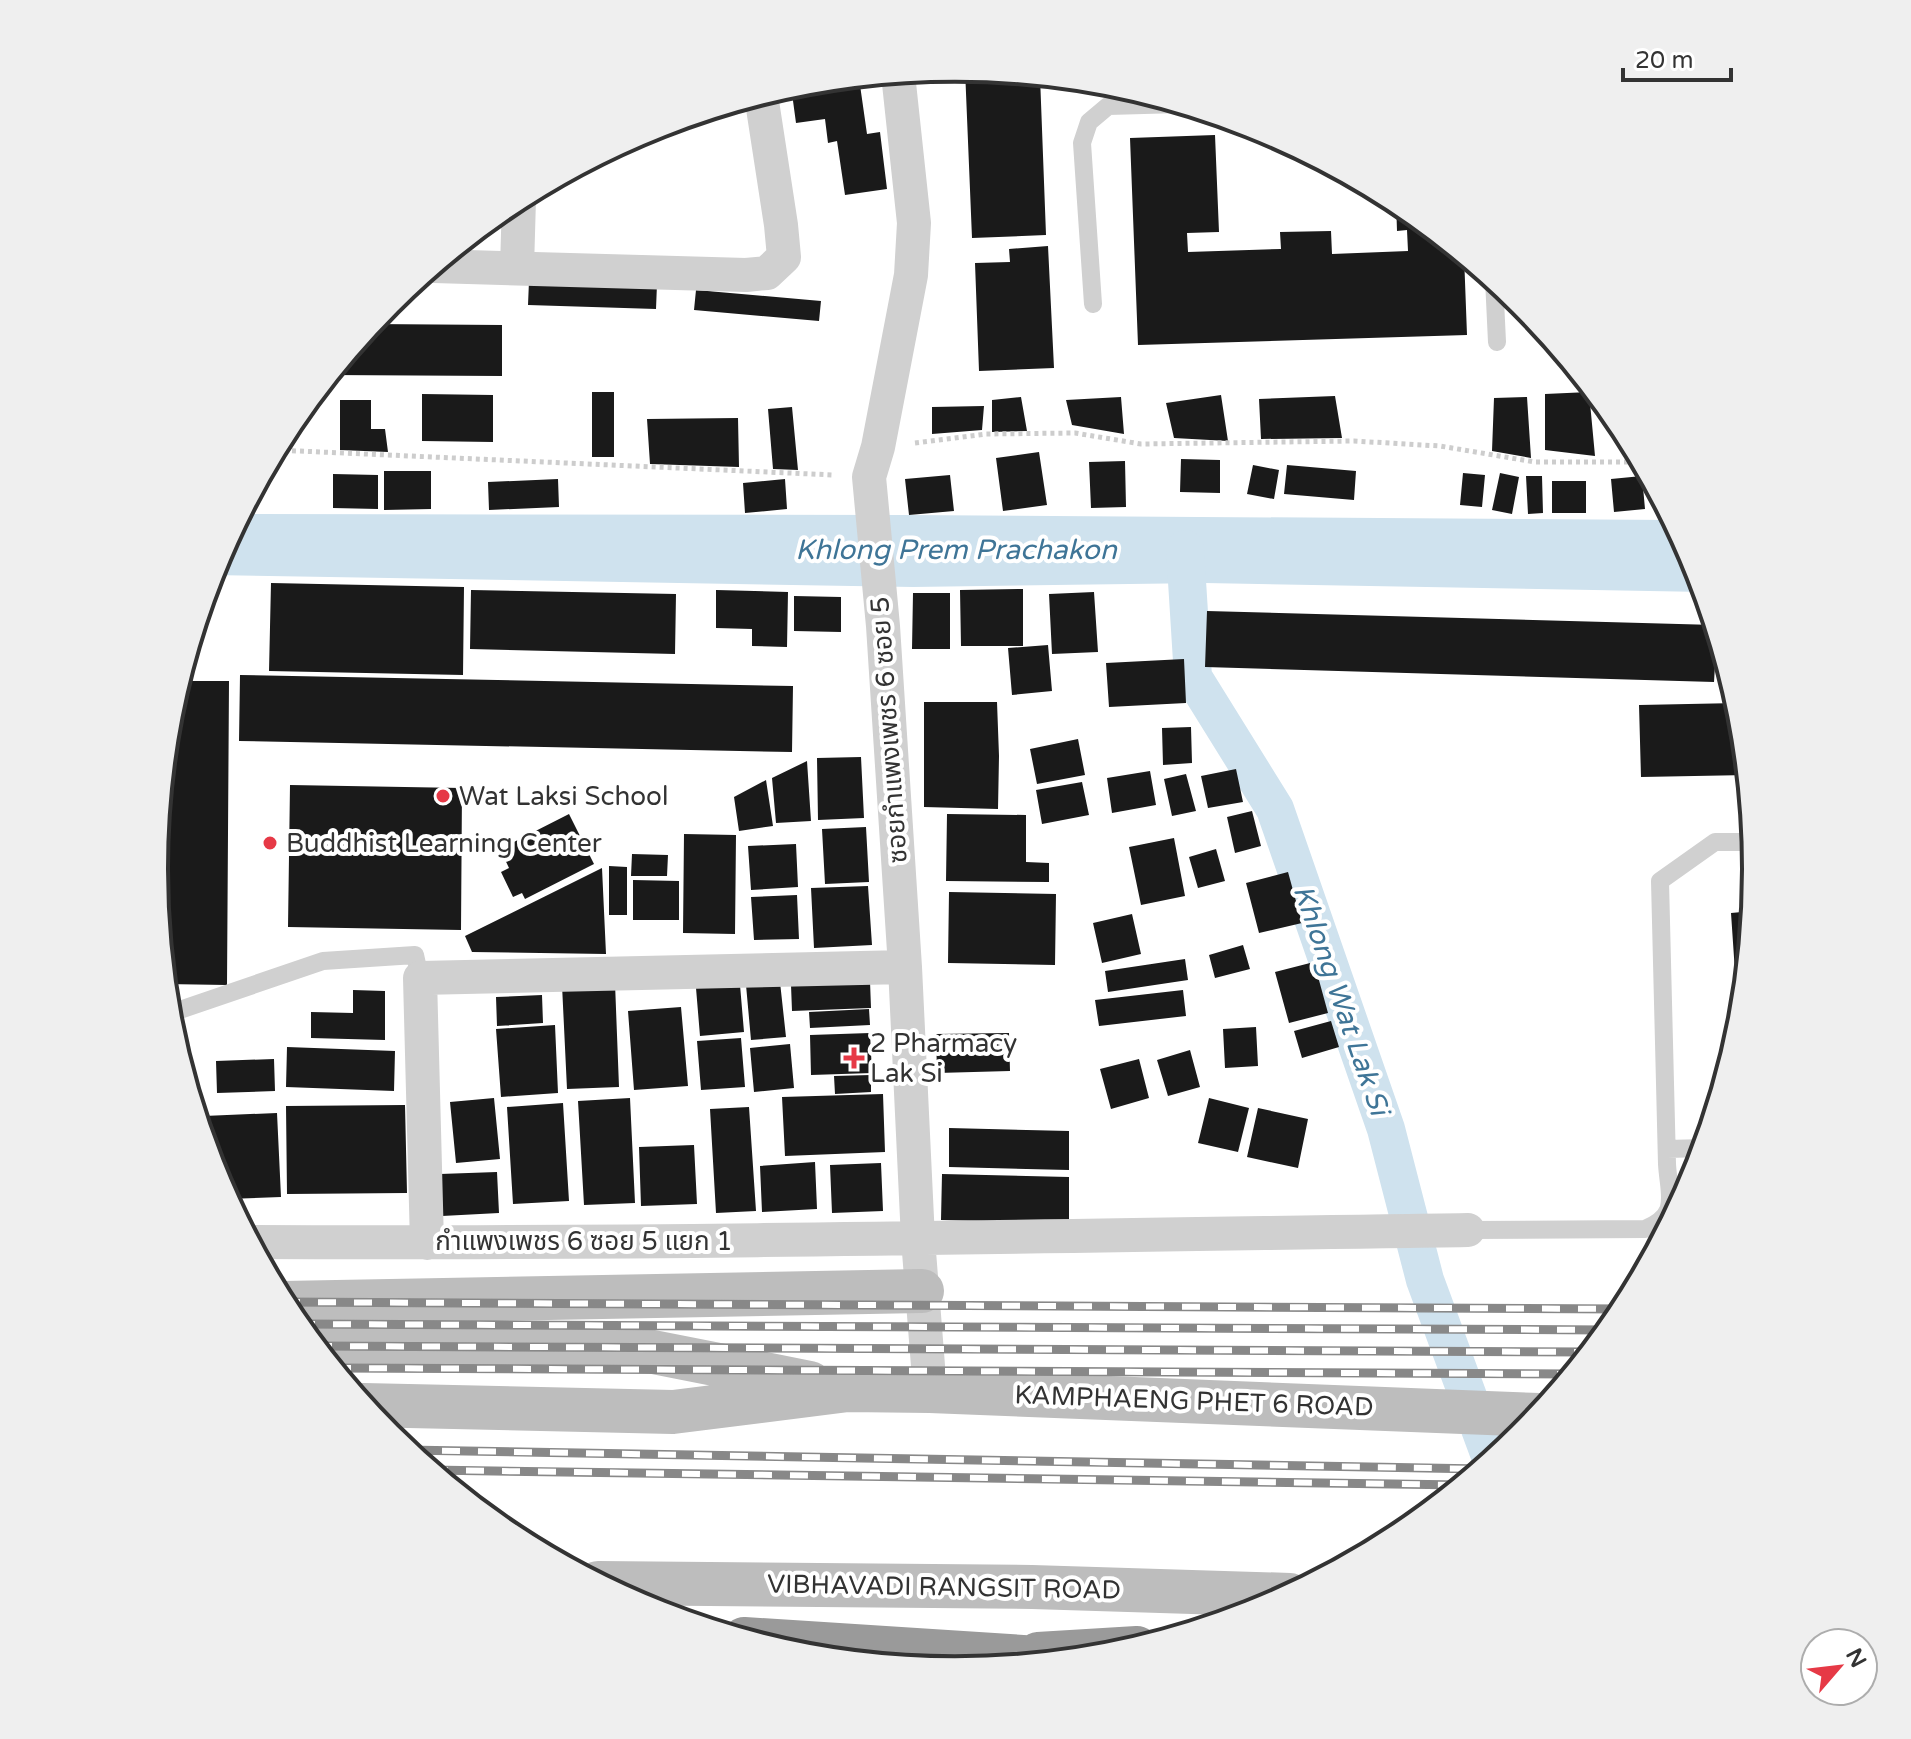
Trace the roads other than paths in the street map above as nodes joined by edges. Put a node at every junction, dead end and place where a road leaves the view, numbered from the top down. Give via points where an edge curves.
1 (899, 84) edge
2 (1143, 105) edge
3 (763, 106) edge
4 (519, 215) edge
5 (449, 266) edge
6 (517, 268) junction
7 (1495, 296) edge
8 (1093, 304) dead end
9 (1497, 342) dead end
10 (1742, 842) edge
11 (905, 967) junction
12 (420, 978) junction
13 (181, 1010) edge
14 (1691, 1148) edge
15 (1667, 1149) junction
16 (1670, 1200) edge
17 (1661, 1220) edge
18 (1468, 1230) joint
19 (918, 1239) junction
20 (262, 1242) edge
21 (427, 1243) junction
22 (922, 1291) junction
23 (298, 1303) edge
24 (326, 1342) edge
25 (848, 1390) junction
26 (930, 1391) junction
27 (379, 1405) edge
28 (1523, 1414) edge
29 (623, 1583) edge
30 (1263, 1594) edge
31 (810, 1643) edge
32 (998, 1655) edge

1 - 11 street, ซอยกำแพงเพชร 6 ซอย 5 via 914,223 911,275 874,462
2 - 8 lane via 1108,106 1089,122 1082,143
3 - 6 street via 784,257 767,273
4 - 6 street
5 - 6 street
7 - 9 lane
10 - 15 lane via 1715,842 1660,881
11 - 12 street
11 - 19 street, ซอยกำแพงเพชร 6 ซอย 5
12 - 13 lane via 415,955 323,961
12 - 21 street
14 - 15 lane
15 - 16 lane
17 - 18 lane via 1645,1229
18 - 19 street, กำแพงเพชร 6 ซอย 5 แยก 1
19 - 21 street, กำแพงเพชร 6 ซอย 5 แยก 1
19 - 22 street, ซอยกำแพงเพชร 6 ซอย 5
20 - 21 street, กำแพงเพชร 6 ซอย 5 แยก 1
22 - 23 main road
22 - 26 street, ซอยกำแพงเพชร 6 ซอย 5
24 - 25 main road, KAMPHAENG PHET 6 ROAD via 643,1350
25 - 26 main road, KAMPHAENG PHET 6 ROAD
25 - 27 main road, KAMPHAENG PHET 6 ROAD via 673,1412
26 - 28 main road, KAMPHAENG PHET 6 ROAD
29 - 30 main road, VIBHAVADI RANGSIT ROAD
31 - 32 highway

